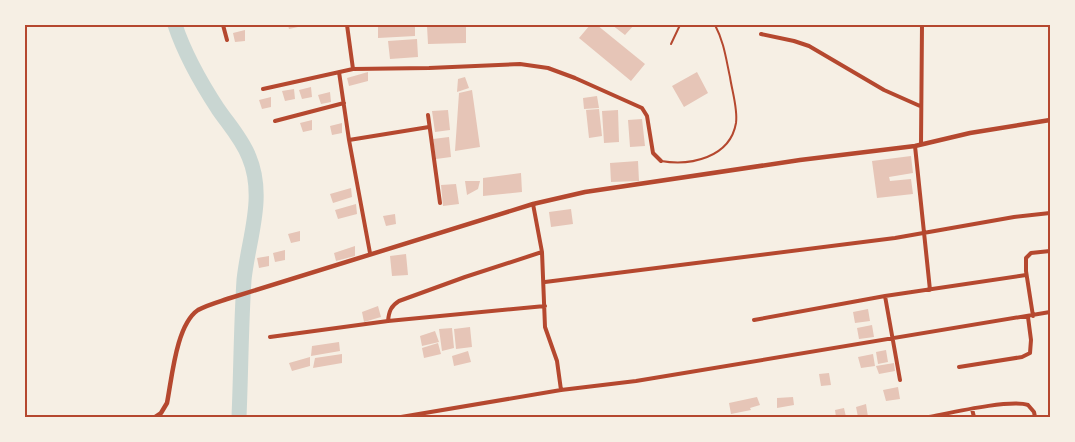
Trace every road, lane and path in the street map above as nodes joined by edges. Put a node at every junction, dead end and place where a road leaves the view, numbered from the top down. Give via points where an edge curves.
1 (223, 25) edge
2 (347, 25) edge
3 (680, 25) edge
4 (715, 25) edge
5 (922, 25) edge
6 (761, 34) dead end
7 (227, 40) dead end
8 (671, 44) dead end
9 (353, 69) junction
10 (340, 72) junction
11 (262, 89) dead end
12 (344, 103) junction
13 (920, 106) junction
14 (428, 115) dead end
15 (1050, 120) edge
16 (275, 121) dead end
17 (429, 127) junction
18 (349, 140) junction
19 (922, 144) junction
20 (915, 146) junction
21 (661, 161) joint
22 (440, 203) dead end
23 (533, 204) junction
24 (1050, 213) edge
25 (923, 232) junction
26 (1050, 251) edge
27 (542, 252) junction
28 (370, 253) junction
29 (1026, 275) junction
30 (545, 282) junction
31 (930, 290) junction
32 (885, 296) junction
33 (545, 306) junction
34 (1050, 312) edge
35 (1030, 316) junction
36 (754, 320) dead end
37 (388, 321) junction
38 (270, 337) dead end
39 (894, 339) junction
40 (959, 367) dead end
41 (900, 380) dead end
42 (561, 390) junction
43 (972, 409) junction
44 (155, 417) edge
45 (400, 417) edge
46 (929, 417) edge
47 (974, 417) edge
48 (1035, 417) edge
49 (1046, 417) edge
50 (1050, 417) edge

1 - 7 street
2 - 9 street
3 - 8 lane
4 - 21 lane via 725,52 735,112 736,124 731,137 720,151 712,155 683,163
5 - 13 street
6 - 13 street via 809,46 884,90
9 - 10 street
9 - 21 street via 520,64 548,68 642,108 647,116 653,153
10 - 11 street
10 - 12 street
12 - 16 street
12 - 18 street
13 - 19 street
14 - 17 street
15 - 19 street
17 - 18 street
17 - 22 street
18 - 28 street
19 - 20 street
20 - 23 street via 585,192
20 - 25 street
23 - 27 street
23 - 28 street
24 - 25 street
25 - 30 street
25 - 31 street
26 - 29 street via 1028,255
27 - 30 street
27 - 37 street via 400,301 392,305
28 - 44 street via 198,310 185,324 180,336 167,403
29 - 31 street
29 - 35 street
30 - 33 street
31 - 32 street
32 - 36 street
32 - 39 street
33 - 37 street
33 - 42 street via 546,327 555,353
34 - 35 street
35 - 39 street
35 - 40 street via 1030,353
37 - 38 street
39 - 41 street
39 - 42 street
42 - 45 street
43 - 46 street
43 - 47 street
43 - 48 street via 1025,404
49 - 50 street

